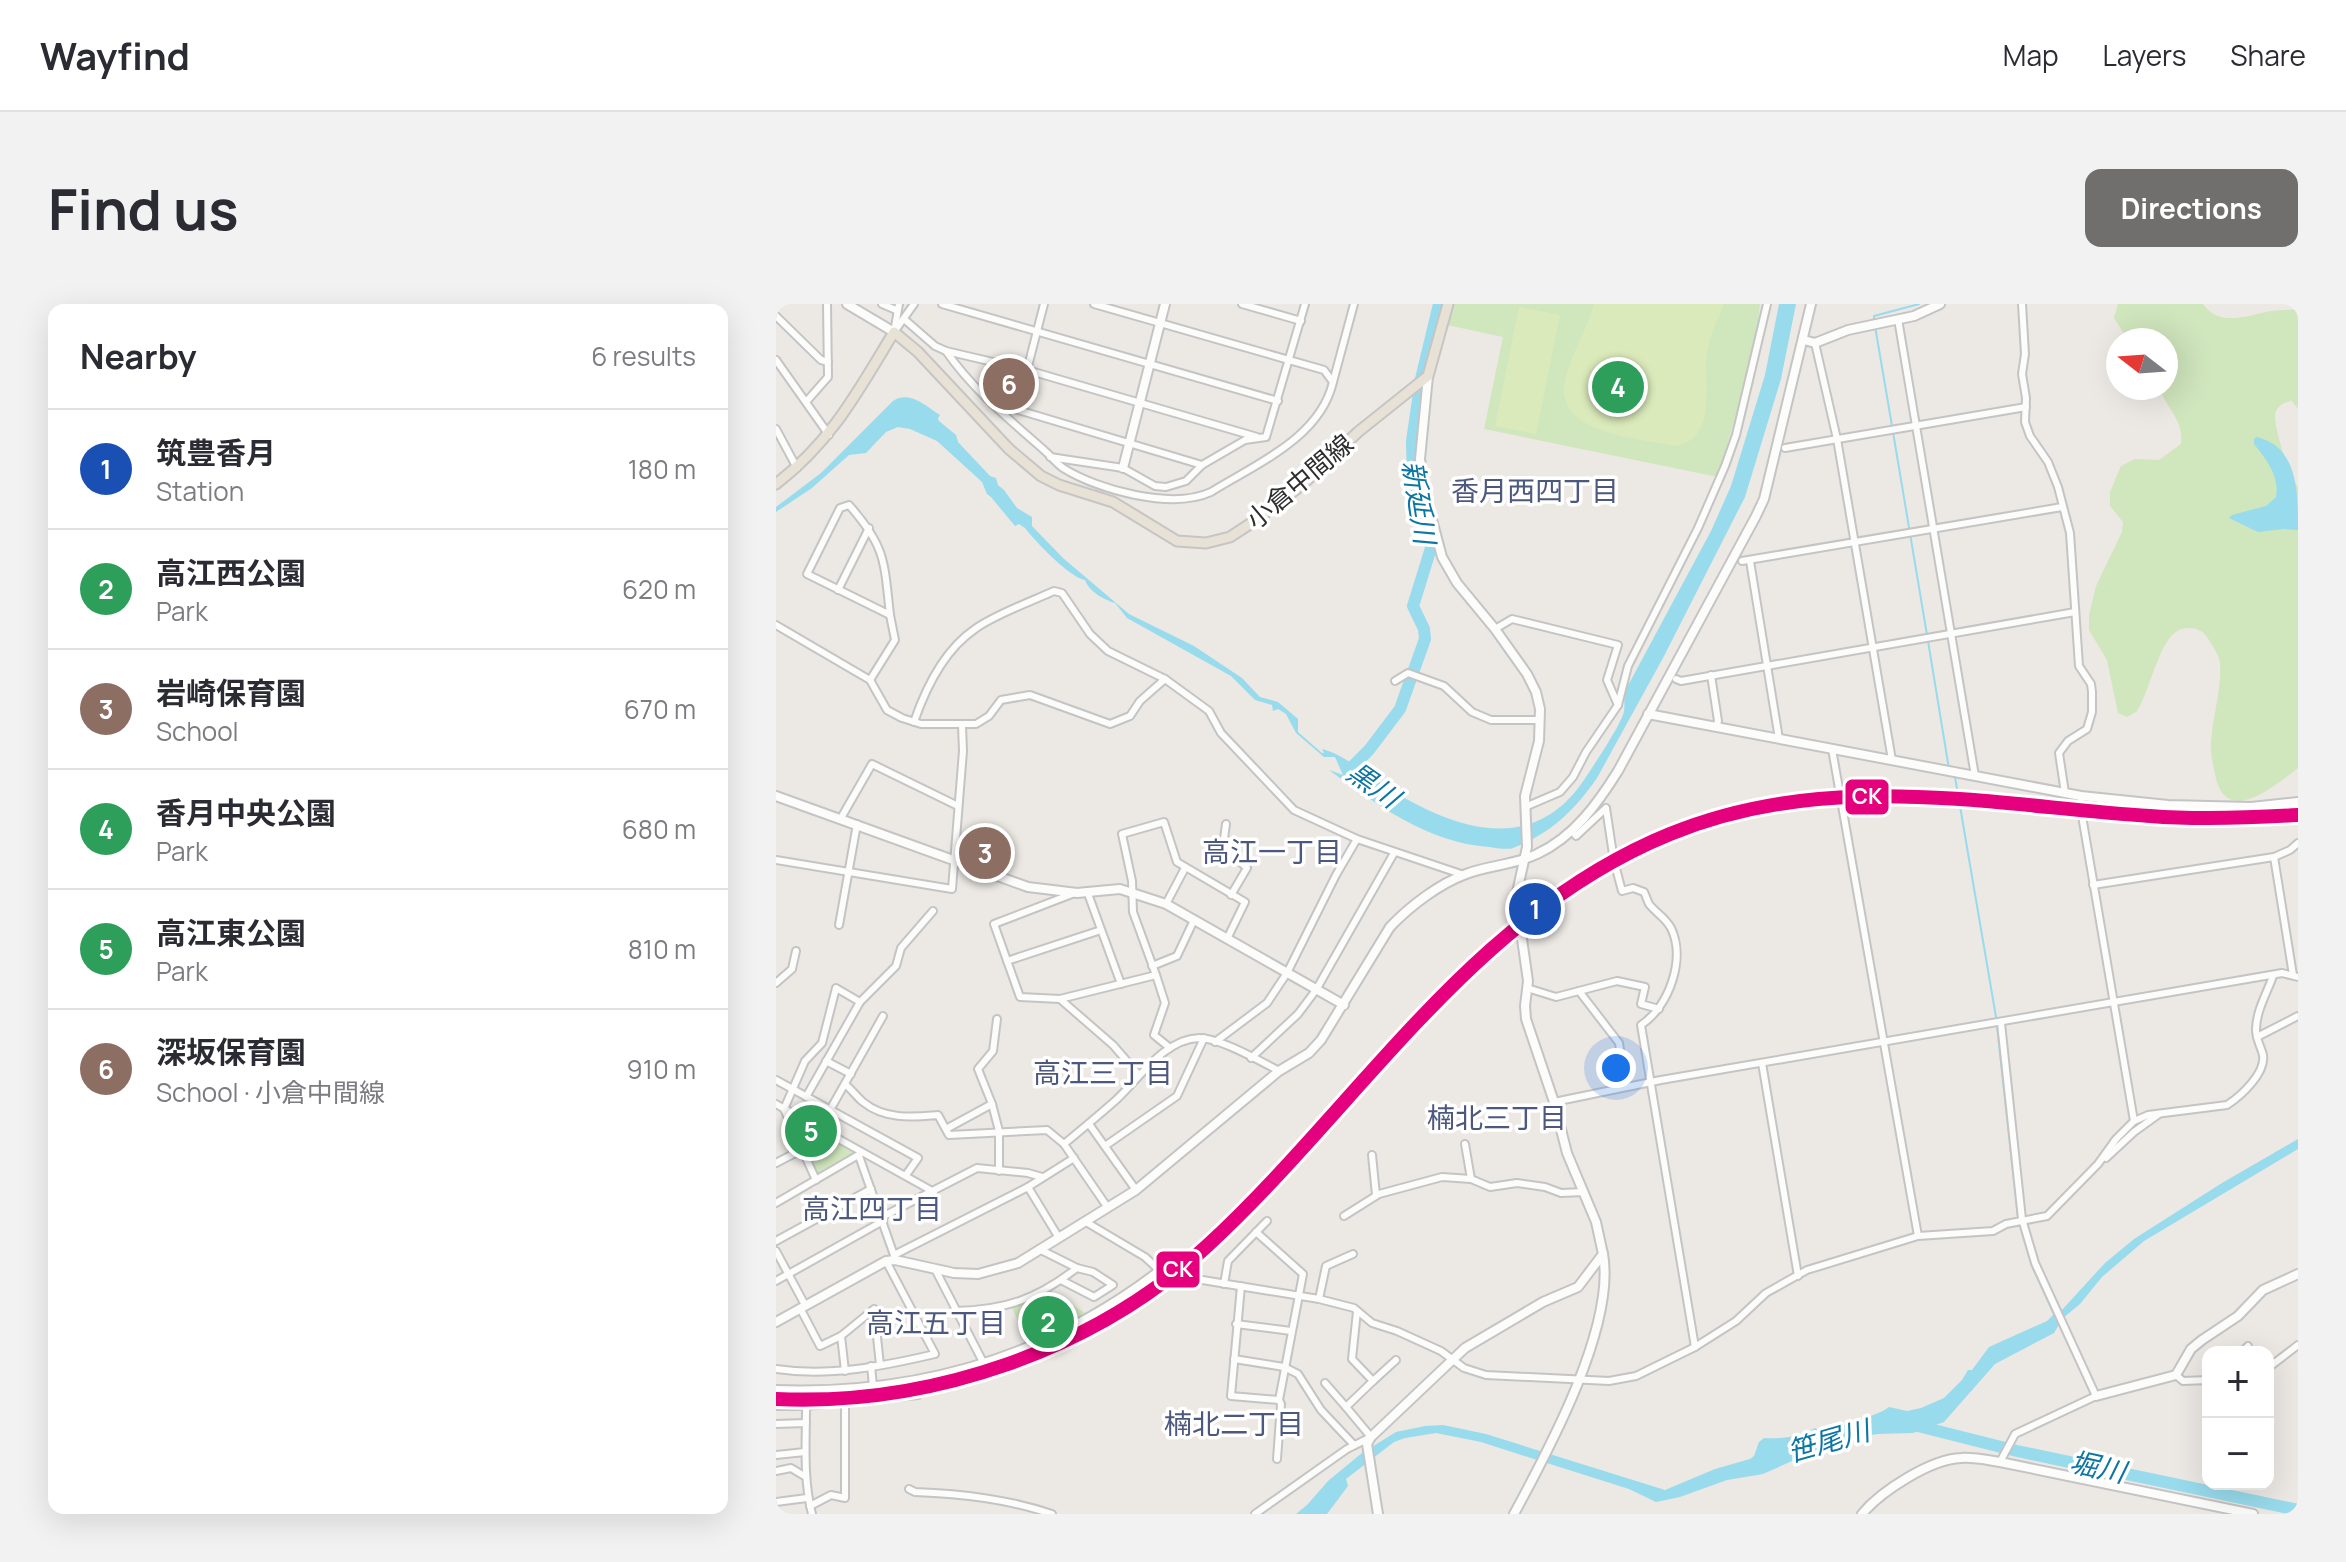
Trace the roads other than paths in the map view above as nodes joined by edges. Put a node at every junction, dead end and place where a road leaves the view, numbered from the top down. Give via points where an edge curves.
1 (827, 304) edge
2 (847, 304) edge
3 (882, 304) edge
4 (914, 304) edge
5 (942, 304) edge
6 (1044, 304) edge
7 (1094, 304) edge
8 (1165, 304) edge
9 (1242, 304) edge
10 (1305, 304) edge
11 (1354, 304) edge
12 (1448, 304) edge
13 (1767, 304) edge
14 (1811, 304) edge
15 (1940, 304) edge
16 (2022, 304) edge
17 (897, 307) edge
18 (776, 316) edge
19 (904, 319) junction
20 (1898, 319) junction
21 (1301, 321) junction
22 (1160, 323) junction
23 (1037, 330) junction
24 (894, 332) junction
25 (1804, 340) junction
26 (1815, 343) junction
27 (946, 351) junction
28 (776, 360) edge
29 (1290, 360) junction
30 (828, 362) junction
31 (1150, 363) junction
32 (1027, 370) junction
33 (1428, 376) junction
34 (1333, 382) junction
35 (1278, 401) junction
36 (806, 402) junction
37 (991, 402) junction
38 (1139, 404) junction
39 (2026, 407) junction
40 (1916, 426) junction
41 (776, 429) edge
42 (829, 435) junction
43 (1257, 437) junction
44 (1837, 439) junction
45 (1129, 443) junction
46 (1785, 448) dead end
47 (1050, 457) junction
48 (1202, 465) junction
49 (797, 468) junction
50 (1123, 468) junction
51 (776, 484) edge
52 (2062, 507) junction
53 (869, 528) junction
54 (1935, 529) junction
55 (1856, 543) junction
56 (838, 590) junction
57 (2075, 612) junction
58 (890, 615) junction
59 (776, 625) edge
60 (1495, 629) junction
61 (1952, 633) junction
62 (1874, 647) junction
63 (1767, 665) junction
64 (1711, 675) junction
65 (1165, 679) junction
66 (1676, 679) dead end
67 (870, 680) junction
68 (1395, 681) dead end
69 (1618, 705) junction
70 (1648, 714) junction
71 (1540, 720) junction
72 (914, 722) junction
73 (962, 726) junction
74 (1716, 727) junction
75 (1779, 739) junction
76 (1832, 749) junction
77 (1892, 760) junction
78 (1975, 776) junction
79 (2065, 793) junction
80 (776, 796) edge
81 (2081, 796) junction
82 (2298, 802) edge
83 (958, 806) junction
84 (1525, 810) junction
85 (841, 818) junction
86 (857, 824) junction
87 (1226, 824) dead end
88 (1572, 831) junction
89 (1357, 839) junction
90 (2298, 843) edge
91 (1394, 853) junction
92 (2274, 857) junction
93 (1526, 859) junction
94 (776, 860) edge
95 (954, 860) junction
96 (1185, 868) junction
97 (849, 872) junction
98 (1464, 875) junction
99 (2093, 885) junction
100 (1082, 892) junction
101 (1132, 892) junction
102 (1231, 895) junction
103 (1166, 904) junction
104 (933, 911) dead end
105 (1194, 920) junction
106 (839, 925) dead end
107 (1101, 930) junction
108 (1227, 939) junction
109 (796, 951) dead end
110 (1007, 961) junction
111 (1152, 966) junction
112 (1287, 973) junction
113 (1156, 975) junction
114 (2273, 976) junction
115 (2296, 976) edge
116 (776, 983) edge
117 (1121, 984) junction
118 (1527, 988) junction
119 (1316, 990) junction
120 (1579, 991) junction
121 (1060, 999) junction
122 (860, 1002) junction
123 (2114, 1004) junction
124 (1344, 1005) junction
125 (1659, 1009) junction
126 (883, 1016) dead end
127 (2298, 1016) edge
128 (997, 1019) dead end
129 (2001, 1023) junction
130 (2257, 1037) junction
131 (1204, 1038) junction
132 (1215, 1042) junction
133 (1885, 1043) junction
134 (1170, 1048) junction
135 (1251, 1058) junction
136 (826, 1061) junction
137 (1762, 1063) junction
138 (1279, 1071) junction
139 (851, 1074) junction
140 (1139, 1075) junction
141 (776, 1080) edge
142 (1649, 1082) junction
143 (845, 1084) junction
144 (1625, 1087) junction
145 (794, 1090) junction
146 (806, 1097) junction
147 (1554, 1102) junction
148 (776, 1104) edge
149 (992, 1104) junction
150 (830, 1110) junction
151 (2162, 1112) junction
152 (785, 1113) junction
153 (2134, 1121) junction
154 (776, 1122) edge
155 (1089, 1124) junction
156 (946, 1129) junction
157 (999, 1131) junction
158 (1064, 1144) junction
159 (1465, 1144) dead end
160 (1105, 1146) junction
161 (801, 1150) junction
162 (860, 1154) junction
163 (1372, 1155) dead end
164 (1074, 1158) junction
165 (776, 1163) edge
166 (2098, 1164) junction
167 (999, 1171) junction
168 (906, 1175) junction
169 (1042, 1177) junction
170 (1471, 1179) junction
171 (816, 1180) junction
172 (1028, 1187) junction
173 (871, 1189) junction
174 (1136, 1190) junction
175 (934, 1192) junction
176 (1584, 1192) junction
177 (1376, 1195) junction
178 (776, 1203) edge
179 (1108, 1208) junction
180 (1344, 1216) dead end
181 (883, 1219) junction
182 (2022, 1219) junction
183 (1267, 1221) dead end
184 (1086, 1222) junction
185 (1256, 1232) junction
186 (1918, 1236) junction
187 (1059, 1238) junction
188 (776, 1241) edge
189 (1041, 1250) junction
190 (776, 1251) edge
191 (1353, 1254) dead end
192 (1603, 1254) junction
193 (892, 1259) junction
194 (1077, 1268) junction
195 (935, 1269) junction
196 (1159, 1270) junction
197 (789, 1274) junction
198 (2298, 1274) edge
199 (1798, 1276) junction
200 (1061, 1280) junction
201 (776, 1281) edge
202 (1224, 1284) junction
203 (1241, 1286) junction
204 (1298, 1297) junction
205 (1319, 1299) junction
206 (803, 1307) junction
207 (955, 1311) junction
208 (1357, 1311) junction
209 (776, 1322) edge
210 (1236, 1324) junction
211 (1291, 1331) junction
212 (841, 1336) junction
213 (2298, 1345) edge
214 (1695, 1347) junction
215 (1234, 1359) junction
216 (1453, 1359) junction
217 (1396, 1360) dead end
218 (983, 1362) junction
219 (2274, 1363) edge
220 (880, 1365) junction
221 (871, 1366) junction
222 (1284, 1367) junction
223 (776, 1369) edge
224 (845, 1371) junction
225 (2176, 1375) junction
226 (2202, 1380) edge
227 (1373, 1381) junction
228 (1578, 1381) junction
229 (1325, 1383) dead end
230 (873, 1386) junction
231 (776, 1389) edge
232 (918, 1395) dead end
233 (2096, 1396) junction
234 (1279, 1400) junction
235 (845, 1404) junction
236 (776, 1406) edge
237 (806, 1406) junction
238 (1346, 1407) junction
239 (806, 1423) junction
240 (776, 1424) edge
241 (1369, 1441) junction
242 (1354, 1445) junction
243 (805, 1452) junction
244 (776, 1455) edge
245 (1277, 1459) dead end
246 (2000, 1461) junction
247 (776, 1471) edge
248 (806, 1477) junction
249 (909, 1489) dead end
250 (807, 1498) junction
251 (776, 1502) edge
252 (810, 1506) junction
253 (812, 1514) edge
254 (1052, 1514) edge
255 (1255, 1514) edge
256 (1378, 1514) edge
257 (1514, 1514) edge
258 (1862, 1514) edge
259 (2253, 1514) edge

1 - 30 street
2 - 24 street
3 - 17 street
4 - 19 street
5 - 23 street
6 - 23 street
7 - 22 street
8 - 22 street
9 - 21 street
10 - 21 street
11 - 34 street
12 - 33 main road
13 - 69 street via 1736,435 1720,479 1628,666
14 - 25 street
15 - 20 street
16 - 39 street
17 - 24 street
18 - 30 street
19 - 24 street
19 - 27 street
20 - 26 street
20 - 40 street
21 - 29 street
22 - 29 street
22 - 31 street
23 - 31 street
23 - 32 street
24 - 33 main road, 小倉中間線 via 1028,467 1059,485 1113,502 1169,537 1193,544 1219,542 1242,530
24 - 42 main road
25 - 26 street
25 - 70 street via 1764,499
26 - 44 street
27 - 32 street
27 - 37 street
28 - 36 street
29 - 34 street via 1324,370
29 - 35 street
30 - 36 street via 828,377
31 - 35 street
31 - 38 street
32 - 38 street
33 - 60 street via 1420,459 1435,533 1457,583
34 - 47 street via 1323,408 1302,434 1201,497 1139,496 1067,470
35 - 43 street via 1266,437
36 - 42 street
37 - 45 street
37 - 47 street
38 - 43 street
38 - 45 street
39 - 40 street
39 - 52 street via 2030,436 2048,462
40 - 44 street
40 - 54 street
41 - 49 street
42 - 49 main road
43 - 48 street
44 - 46 street
44 - 55 street
45 - 48 street
45 - 50 street
47 - 50 street
48 - 50 street via 1186,481 1166,487
49 - 51 main road
52 - 54 street
52 - 57 street via 2073,553
53 - 56 street
53 - 56 street via 849,505 840,508 807,574
53 - 58 street via 882,552
54 - 55 street
54 - 61 street
55 - 62 street
55 - 63 street via 1746,561
56 - 58 street
57 - 61 street
57 - 79 street via 2079,666 2091,684 2092,712 2087,729 2059,753
58 - 67 street via 895,640
59 - 67 street
60 - 69 street via 1512,619 1618,645 1607,680
60 - 71 street via 1536,692
61 - 62 street
61 - 78 street
62 - 63 street
62 - 77 street
63 - 64 street
63 - 75 street
64 - 66 street
64 - 74 street
65 - 72 street via 1108,651 1062,593 1054,591 965,637 925,692
65 - 73 street via 1130,716 1116,723 1030,695 1001,700 989,716
65 - 89 street via 1209,711 1221,733 1294,810
67 - 72 street via 887,710
68 - 71 street via 1408,673 1444,686 1472,712 1491,720
69 - 84 street via 1560,792
70 - 74 street
70 - 88 street via 1606,791
71 - 84 street
72 - 73 street
73 - 83 street
74 - 75 street
75 - 76 street
76 - 77 street
76 - 133 street
77 - 78 street
78 - 79 street
79 - 81 street
80 - 85 street
81 - 82 street via 2168,805
81 - 99 street
83 - 85 street via 872,764
83 - 95 street
84 - 93 street
85 - 86 street
86 - 95 street
86 - 97 street
87 - 102 street via 1223,846 1247,868
88 - 93 street
88 - 125 street via 1576,836 1606,808 1622,891 1644,892 1673,931 1675,967
89 - 91 street
89 - 112 street
90 - 92 street
91 - 98 street
91 - 119 street
92 - 99 street
92 - 115 street
93 - 98 street
93 - 118 street via 1516,897
94 - 97 street
95 - 97 street via 952,889
95 - 100 street via 1028,887
96 - 101 street via 1177,862 1164,822 1122,834
96 - 102 street
96 - 103 street
97 - 106 street
98 - 124 street via 1416,903 1390,927
99 - 123 street
100 - 101 street
100 - 107 street
100 - 110 street via 994,924
101 - 103 street
101 - 111 street via 1133,912
102 - 108 street via 1245,902
103 - 105 street
104 - 122 street via 901,948 896,966
105 - 108 street
105 - 111 street via 1177,956
107 - 110 street
107 - 117 street
108 - 112 street
109 - 116 street via 792,969
110 - 121 street via 1020,997
111 - 113 street
112 - 119 street
112 - 132 street via 1267,1003
113 - 117 street
113 - 134 street via 1165,1003 1154,1035
114 - 115 street
114 - 123 street
114 - 130 street via 2261,1003
117 - 121 street
118 - 120 street via 1556,997
118 - 147 street via 1526,1019
119 - 124 street
119 - 135 street
120 - 125 street via 1617,981 1645,987 1641,1004
120 - 144 street via 1619,1043
121 - 140 street
122 - 136 street
122 - 145 street via 836,988 822,1043 805,1061
123 - 129 street
123 - 153 street
124 - 138 street via 1309,1053
125 - 142 street via 1641,1025
126 - 139 street
127 - 130 street
128 - 149 street via 993,1051 978,1069
129 - 133 street
129 - 182 street
130 - 151 street via 2264,1057 2237,1099 2227,1105
131 - 132 street
131 - 134 street
131 - 160 street via 1177,1096
132 - 135 street
133 - 137 street
133 - 186 street
134 - 140 street
135 - 138 street
136 - 139 street
136 - 146 street
137 - 142 street
137 - 199 street
138 - 174 street
139 - 143 street
140 - 155 street
141 - 145 street
142 - 144 street
142 - 214 street
143 - 150 street
143 - 156 street via 879,1112 938,1115
144 - 147 street
145 - 146 street
145 - 152 street
146 - 150 street
147 - 176 street
148 - 152 street
149 - 156 street
149 - 157 street
150 - 168 street via 918,1158
151 - 153 street
151 - 166 street
152 - 154 street
152 - 161 street
152 - 162 street
153 - 166 street
155 - 158 street
155 - 160 street
156 - 157 street via 949,1135
157 - 158 street via 1047,1130
157 - 167 street
158 - 164 street
159 - 170 street
160 - 174 street
161 - 165 street
161 - 171 street
162 - 168 street
162 - 171 street
162 - 173 street
163 - 177 street
164 - 169 street
164 - 179 street
166 - 182 street via 2047,1216
167 - 169 street
167 - 175 street via 977,1168
168 - 175 street
169 - 172 street
170 - 176 street via 1490,1187 1517,1183 1561,1193
170 - 177 street via 1442,1177
171 - 178 street
172 - 187 street
172 - 193 street
173 - 181 street
173 - 188 street
174 - 179 street
175 - 181 street
176 - 192 street
177 - 180 street
179 - 184 street
181 - 193 street
181 - 197 street
182 - 186 street via 1993,1231
182 - 233 street via 2031,1253
183 - 185 street
184 - 187 street
184 - 196 street
185 - 202 street via 1228,1261
185 - 204 street via 1303,1274
186 - 199 street
187 - 189 street
189 - 194 street
189 - 195 street via 978,1274
190 - 197 street
191 - 205 street via 1326,1266
192 - 216 street via 1578,1287 1529,1310
192 - 228 street via 1601,1308
193 - 195 street
193 - 206 street
193 - 220 street via 935,1354
194 - 200 street
194 - 200 street via 1113,1285 1094,1297
195 - 207 street
196 - 202 street
196 - 218 street via 1067,1330
197 - 201 street
197 - 206 street
198 - 225 street via 2263,1290 2238,1316 2191,1349
199 - 214 street via 1766,1293 1736,1321
200 - 207 street via 1008,1306
202 - 203 street
203 - 204 street
203 - 210 street
204 - 205 street
204 - 211 street
205 - 208 street
206 - 209 street
206 - 212 street via 820,1346
207 - 218 street
208 - 216 street via 1372,1323
208 - 227 street via 1352,1359
210 - 211 street
210 - 215 street
211 - 222 street
212 - 220 street via 874,1309
212 - 224 street
213 - 219 street
214 - 228 street via 1636,1376
215 - 222 street
215 - 234 street via 1231,1396
216 - 228 street via 1486,1375
216 - 241 street
217 - 227 street
218 - 230 street
220 - 221 street
221 - 224 street
221 - 230 street
222 - 234 street
222 - 242 street via 1298,1374 1321,1410
223 - 224 street
225 - 226 street via 2183,1381
225 - 233 street
227 - 238 street
228 - 257 street
229 - 238 street
230 - 231 street
232 - 235 street
233 - 246 street via 2015,1434
234 - 245 street
235 - 237 street
235 - 252 street via 845,1498 831,1495
236 - 237 street
237 - 239 street
238 - 241 street
239 - 240 street
239 - 243 street
241 - 242 street
241 - 256 street
242 - 255 street
243 - 244 street
243 - 248 street
246 - 258 street via 1958,1457 1922,1469
246 - 259 street
247 - 248 street via 791,1468
248 - 250 street
249 - 254 street via 976,1495
250 - 251 street
250 - 252 street
252 - 253 street

